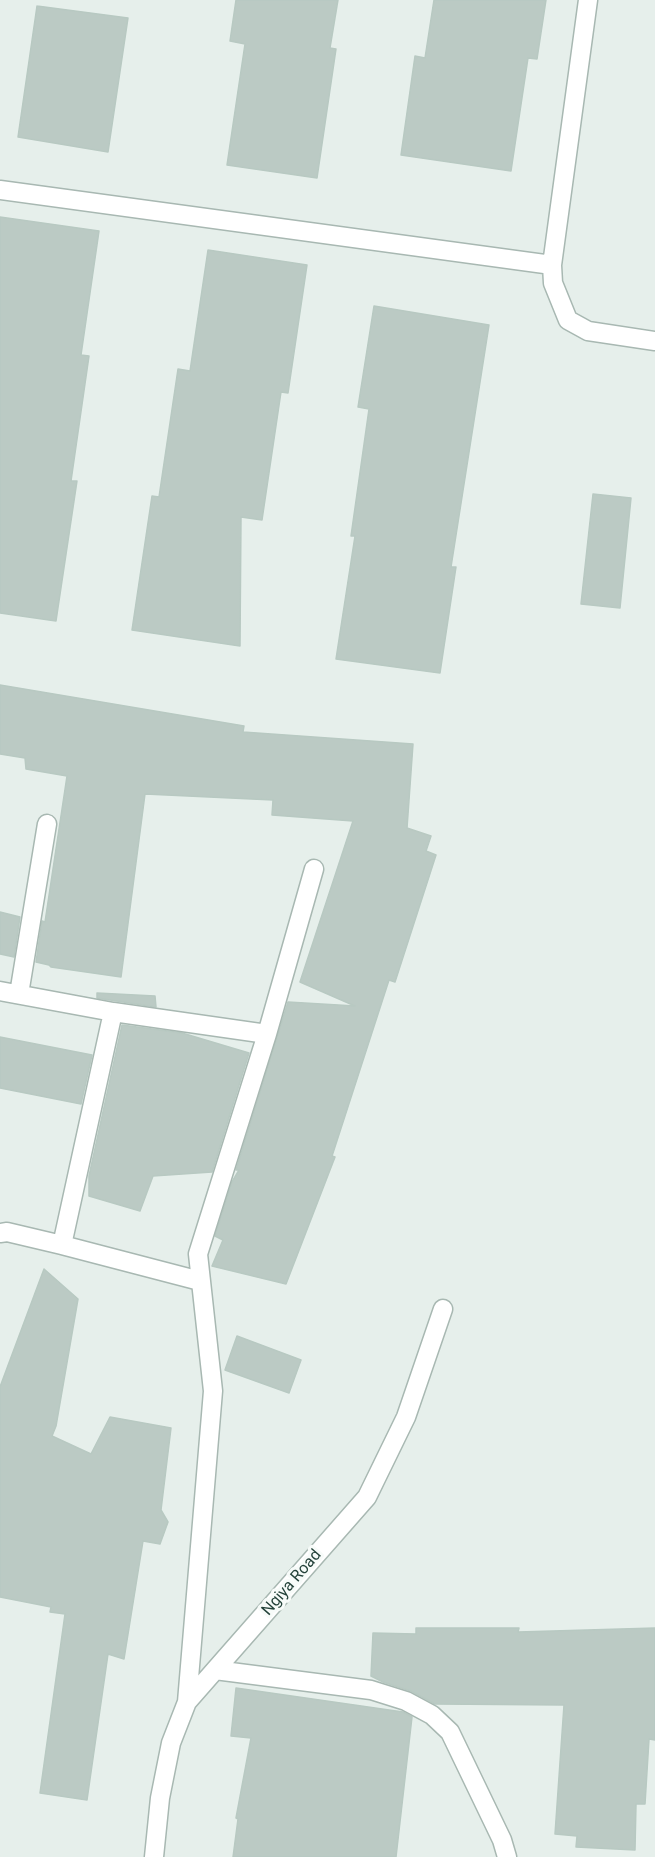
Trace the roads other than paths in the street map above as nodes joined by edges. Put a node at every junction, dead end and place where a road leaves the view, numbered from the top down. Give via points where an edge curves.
1 (588, 0) edge
2 (0, 190) edge
3 (552, 265) junction
4 (655, 341) edge
5 (47, 824) dead end
6 (314, 869) dead end
7 (0, 991) edge
8 (19, 994) junction
9 (113, 1012) junction
10 (267, 1034) junction
11 (0, 1233) edge
12 (62, 1245) junction
13 (200, 1281) junction
14 (443, 1309) dead end
15 (215, 1670) junction
16 (187, 1702) junction
17 (154, 1857) edge
18 (507, 1857) edge

1 - 3 street
2 - 3 street
3 - 4 street via 553,284 568,320 588,331
5 - 8 street
6 - 10 street
7 - 8 street
8 - 9 street
9 - 10 street
9 - 12 street
10 - 13 street via 198,1254
11 - 12 street
12 - 13 street
13 - 16 street via 213,1391
14 - 15 street, Ngiya Road via 406,1417 367,1497
15 - 16 street, Ngiya Road
15 - 18 street via 371,1690 406,1701 432,1715 450,1732
16 - 17 street, Ngiya Road via 171,1743

